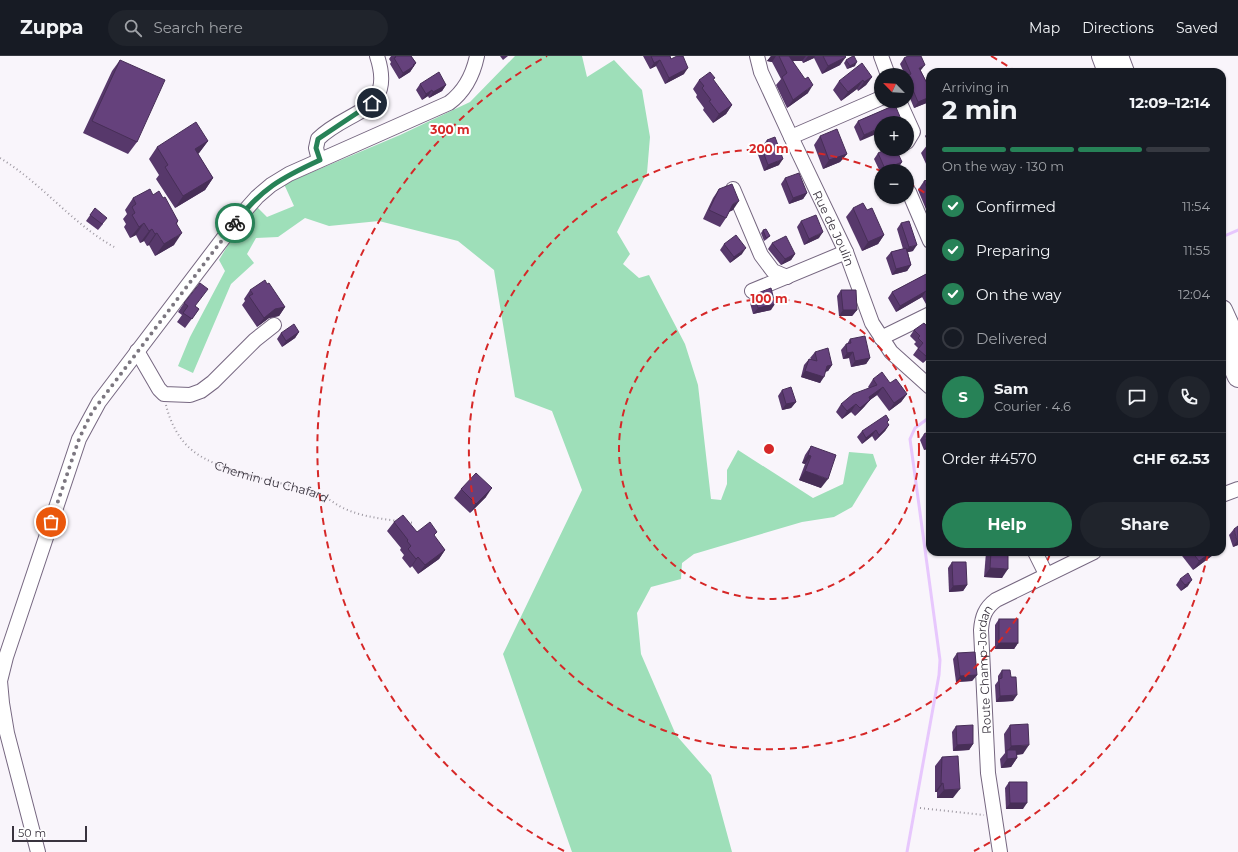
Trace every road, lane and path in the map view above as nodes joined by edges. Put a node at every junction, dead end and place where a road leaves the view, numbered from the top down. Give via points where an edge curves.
1 (377, 56) edge
2 (476, 56) edge
3 (757, 56) edge
4 (881, 56) edge
5 (1102, 56) edge
6 (1118, 56) edge
7 (885, 68) edge
8 (1106, 68) edge
9 (1122, 68) edge
10 (874, 101) edge
11 (791, 137) junction
12 (0, 158) edge
13 (320, 160) junction
14 (733, 189) edge
15 (914, 203) edge
16 (926, 229) edge
17 (116, 248) dead end
18 (846, 252) junction
19 (787, 277) junction
20 (752, 291) dead end
21 (926, 316) edge
22 (1226, 319) edge
23 (274, 325) dead end
24 (881, 338) junction
25 (1238, 345) edge
26 (137, 351) junction
27 (1226, 351) edge
28 (1226, 367) edge
29 (1238, 378) edge
30 (926, 383) edge
31 (1238, 392) edge
32 (164, 394) junction
33 (1238, 489) edge
34 (1226, 494) edge
35 (399, 521) edge
36 (406, 522) edge
37 (414, 523) dead end
38 (1037, 556) edge
39 (1085, 556) edge
40 (1046, 574) junction
41 (4, 733) edge
42 (920, 808) dead end
43 (995, 816) junction
44 (38, 852) edge
45 (1000, 852) edge

1 - 13 street via 382,80 378,95 366,107 318,139 316,148
2 - 13 street via 468,82 449,102
3 - 11 street, Rue de Joulin via 761,72
4 - 7 street
5 - 8 highway
6 - 9 highway
10 - 11 street
11 - 18 street, Rue de Joulin
12 - 17 path
13 - 26 street via 280,179 256,197
14 - 19 street via 760,255 773,271
15 - 16 street
18 - 19 street
18 - 24 street, Rue de Joulin via 867,313
19 - 20 street
21 - 24 street
22 - 25 highway
23 - 32 street via 202,391 190,395
24 - 30 street, Rue de Joulin via 897,358
26 - 32 street
26 - 41 street via 99,402 79,439 6,657 0,681
27 - 29 highway
28 - 31 highway
32 - 35 path, Chemin du Chafard via 168,414 181,438 190,449 203,457 229,468 316,493 361,515
33 - 34 street
36 - 37 path
38 - 40 street
39 - 40 street, Route Champ-Jordan
40 - 43 street, Route Champ-Jordan via 996,600 987,608 982,620 988,773
41 - 44 street
42 - 43 path
43 - 45 street, Route Champ-Jordan

